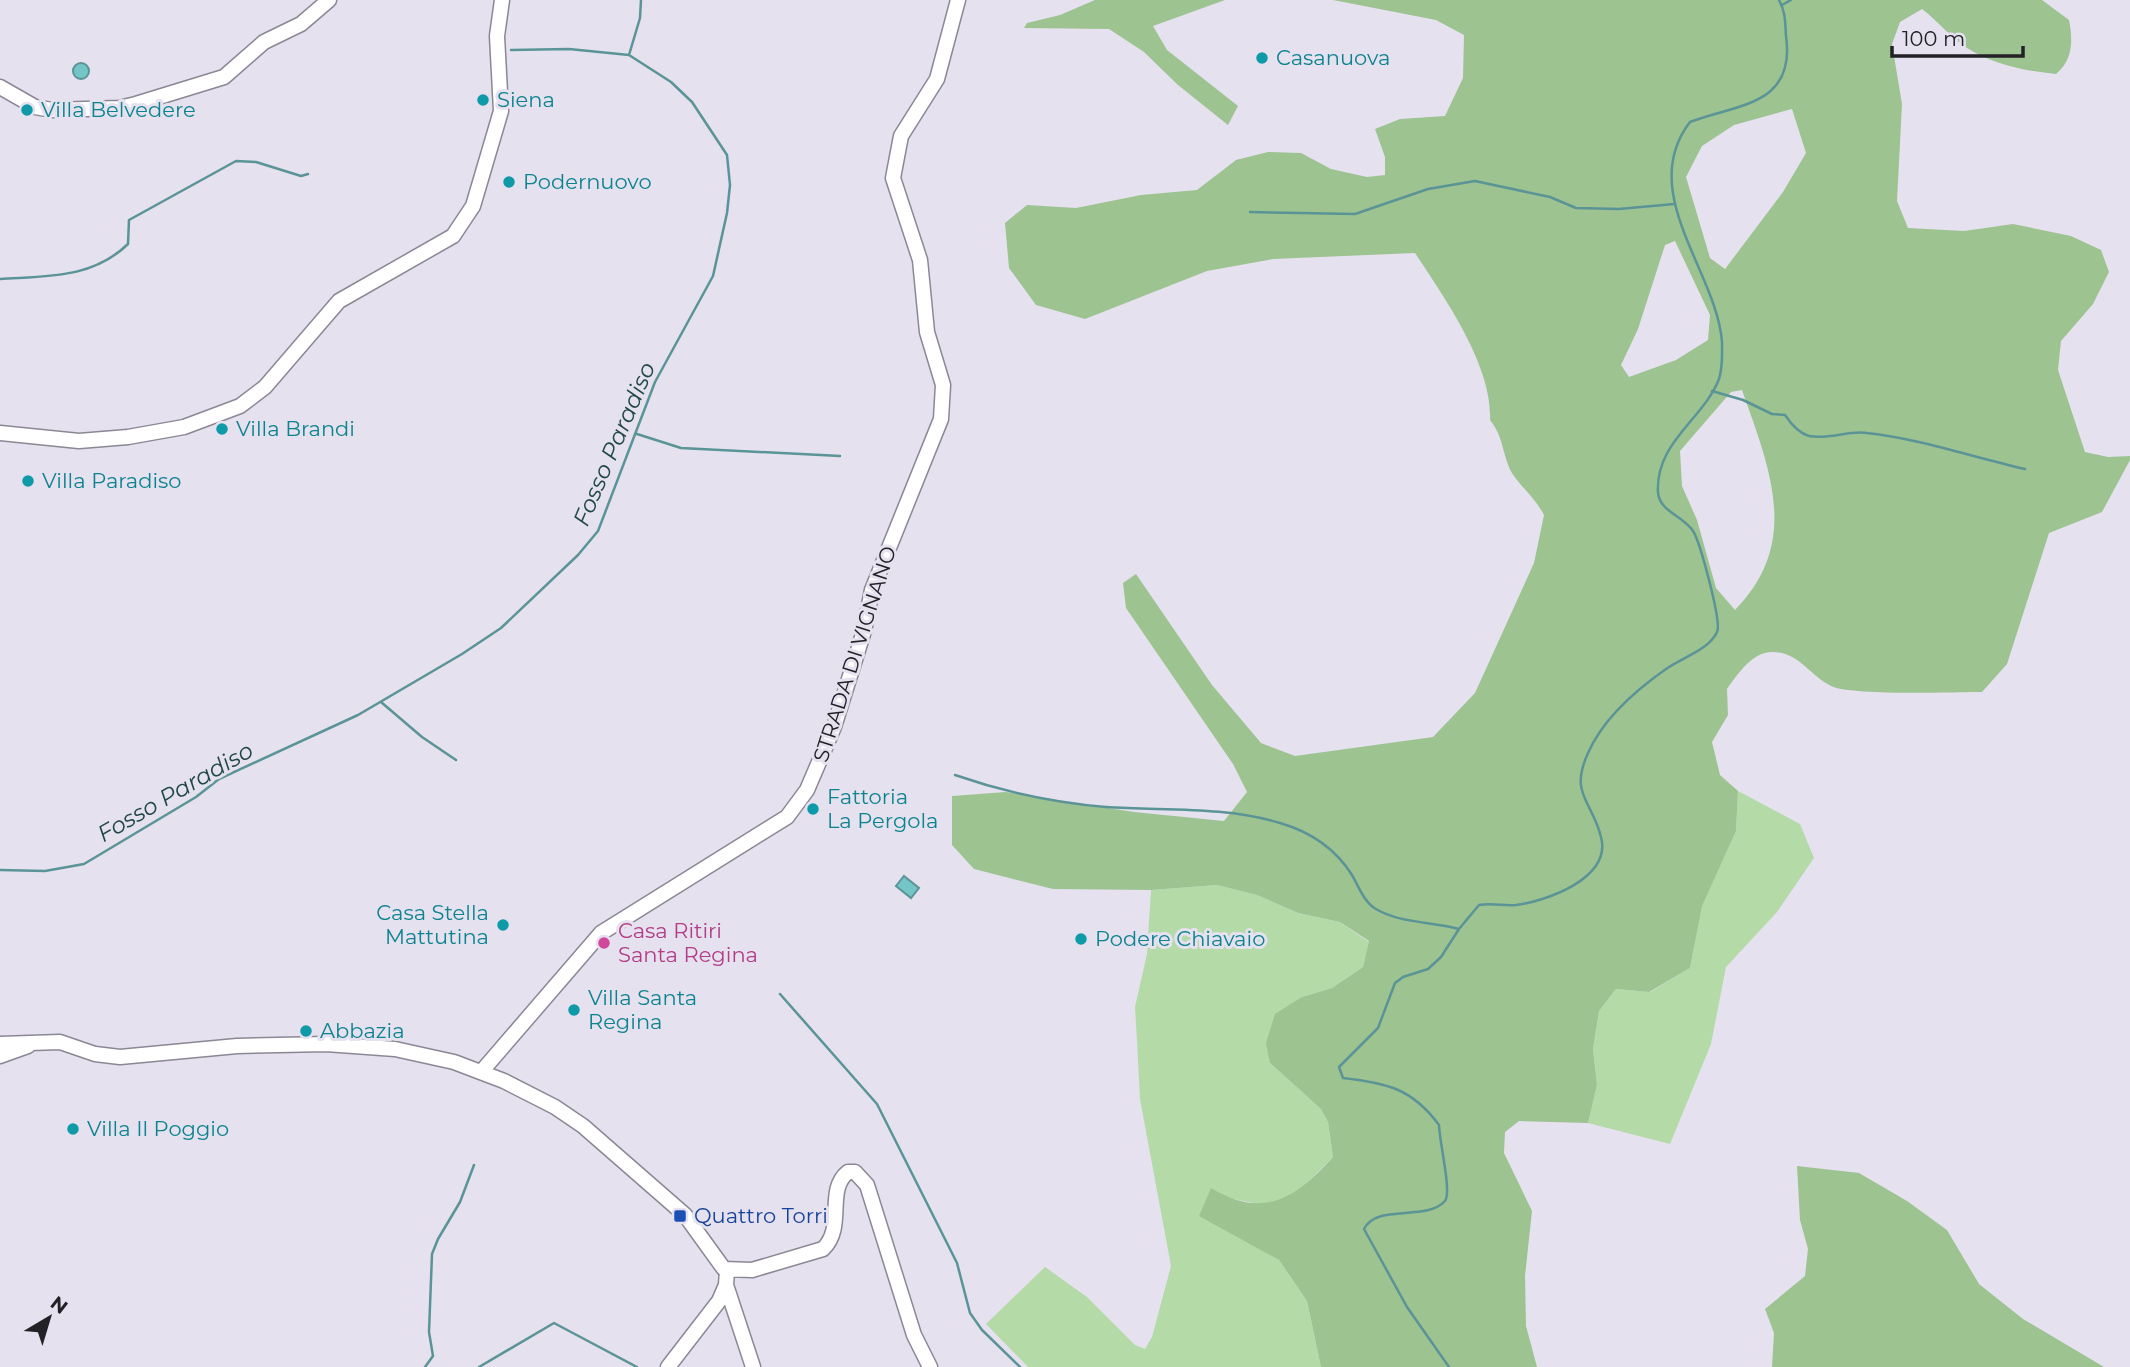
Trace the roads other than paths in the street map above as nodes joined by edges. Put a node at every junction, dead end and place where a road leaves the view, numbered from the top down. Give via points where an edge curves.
1 (329, 0) edge
2 (502, 0) edge
3 (958, 0) edge
4 (0, 87) edge
5 (0, 433) edge
6 (30, 1042) junction
7 (0, 1044) edge
8 (0, 1056) edge
9 (482, 1071) junction
10 (727, 1277) junction
11 (668, 1367) edge
12 (753, 1367) edge
13 (930, 1367) edge

1 - 4 street via 301,23 264,42 224,77 136,104 52,110 35,107
2 - 5 street via 497,36 501,111 473,206 453,236 340,301 272,379 240,405 184,427 128,437 79,441
3 - 9 street, STRADA DI VIGNANO via 937,79 901,136 893,178 920,260 927,332 943,385 942,419 884,557 834,727 807,790 787,817 598,936
6 - 7 street
6 - 8 street
6 - 9 street via 64,1042 101,1056 120,1057 237,1046 326,1044 395,1049
9 - 10 street via 555,1107 588,1130 685,1215
10 - 11 street via 719,1301
10 - 12 street
10 - 13 street via 823,1249 836,1225 839,1183 848,1172 859,1173 914,1335

